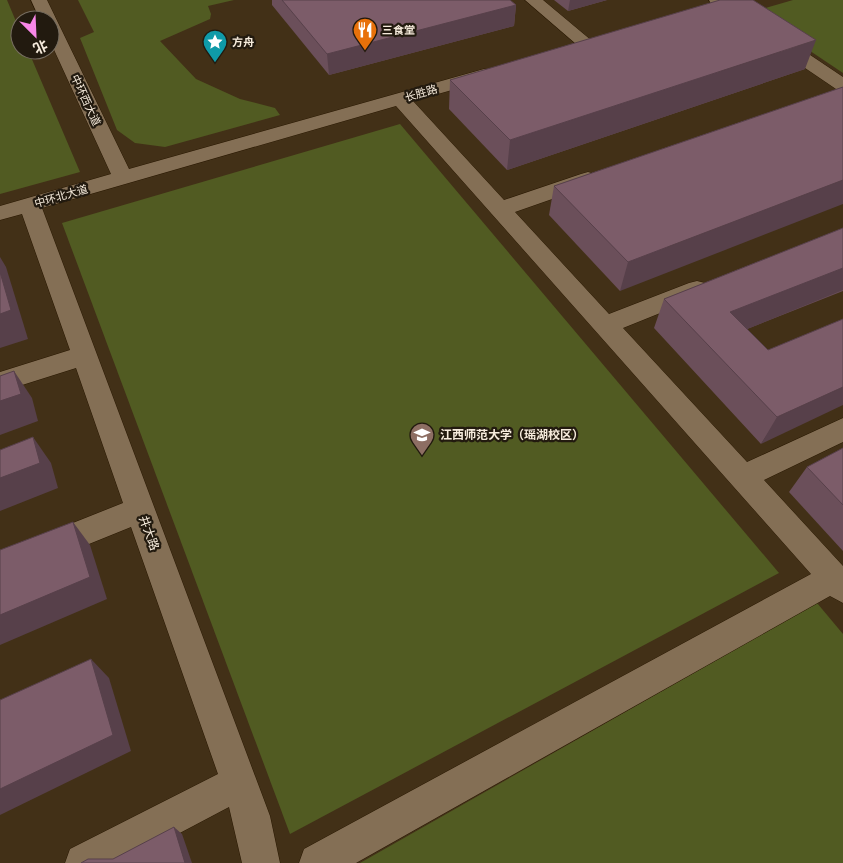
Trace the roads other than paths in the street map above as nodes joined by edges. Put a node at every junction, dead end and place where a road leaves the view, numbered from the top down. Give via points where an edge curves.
1 (533, 0) edge
2 (748, 0) edge
3 (717, 6) edge
4 (608, 40) edge
5 (60, 44) edge
6 (589, 46) junction
7 (570, 51) edge
8 (504, 70) edge
9 (840, 92) edge
10 (400, 99) junction
11 (602, 175) edge
12 (123, 178) junction
13 (30, 205) junction
14 (500, 209) junction
15 (0, 213) edge
16 (715, 282) edge
17 (605, 325) junction
18 (85, 355) junction
19 (0, 382) edge
20 (843, 429) edge
21 (743, 477) junction
22 (140, 510) junction
23 (0, 566) edge
24 (838, 583) edge
25 (239, 784) junction
26 (84, 863) edge
27 (261, 863) edge
28 (318, 863) edge

1 - 6 street
2 - 3 street
3 - 9 street
4 - 6 street
5 - 12 street, 中环西大道
6 - 7 street
8 - 10 street, 长胜路
10 - 12 street, 长胜路
10 - 14 street
11 - 14 street
12 - 13 street, 中环北大道
13 - 15 street, 中环北大道
13 - 18 street, 井大路
14 - 17 street
16 - 17 street
17 - 21 street
18 - 19 street
18 - 22 street, 井大路
20 - 21 street
21 - 24 street
22 - 23 street
22 - 25 street, 井大路
24 - 28 street
25 - 26 street
25 - 27 street, 井大路 via 251,816

